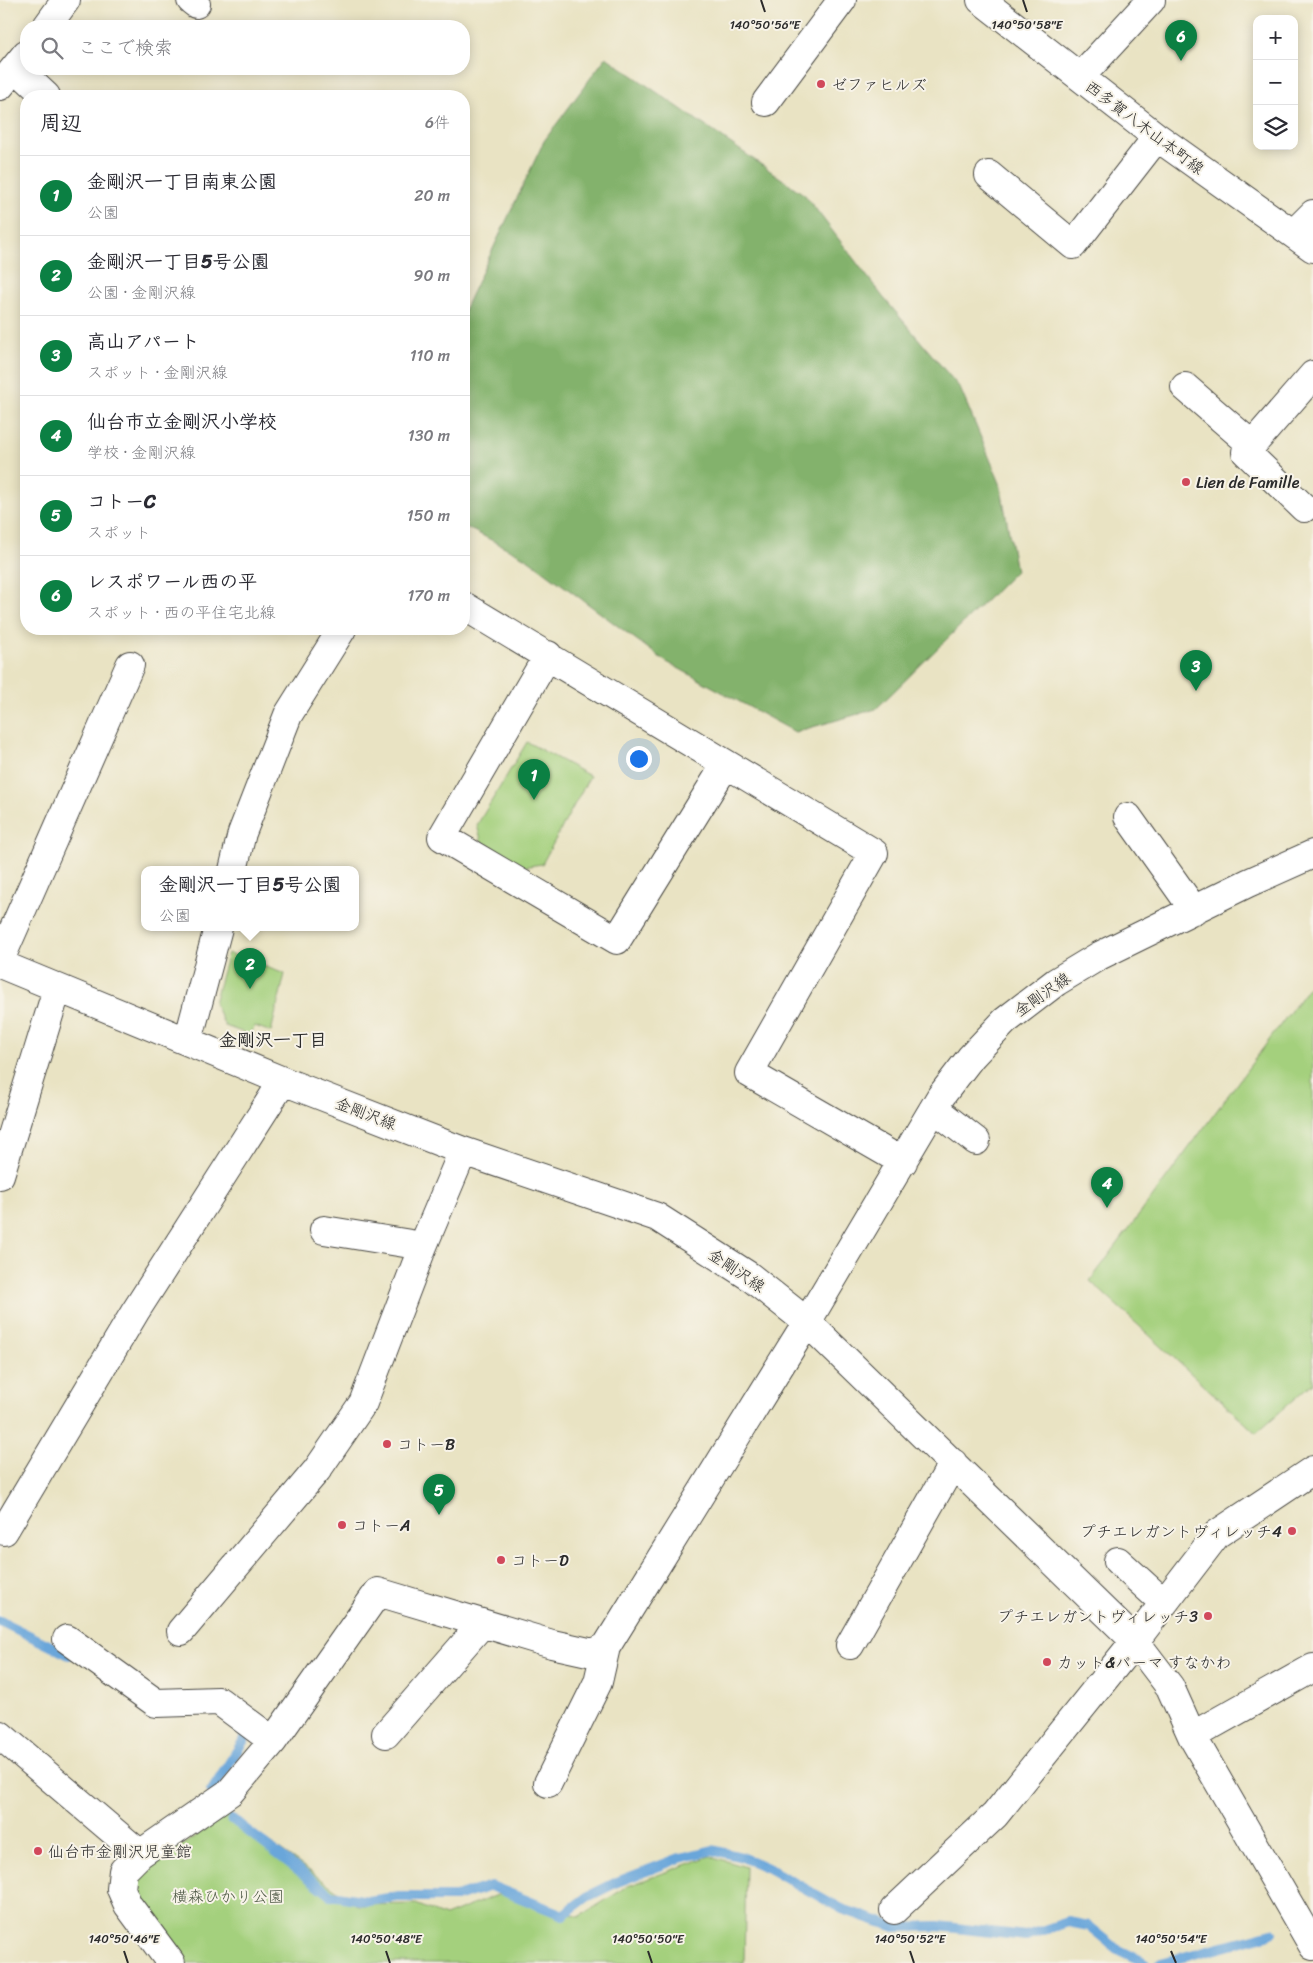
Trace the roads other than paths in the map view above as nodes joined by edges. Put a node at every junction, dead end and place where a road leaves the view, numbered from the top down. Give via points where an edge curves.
1 (66, 0) edge
2 (842, 0) edge
3 (981, 0) edge
4 (1151, 0) edge
5 (51, 20) edge
6 (20, 75) edge
7 (1080, 78) junction
8 (39, 90) edge
9 (766, 102) dead end
10 (1157, 137) junction
11 (989, 175) dead end
12 (1313, 214) edge
13 (1304, 241) edge
14 (1313, 375) edge
15 (1185, 387) dead end
16 (1252, 445) junction
17 (1304, 508) dead end
18 (470, 609) edge
19 (338, 635) edge
20 (548, 654) junction
21 (130, 665) dead end
22 (726, 764) junction
23 (1128, 817) dead end
24 (1313, 854) edge
25 (234, 866) edge
26 (1194, 910) junction
27 (217, 931) edge
28 (0, 960) edge
29 (0, 964) edge
30 (57, 989) junction
31 (188, 1041) junction
32 (283, 1081) junction
33 (932, 1111) junction
34 (976, 1141) dead end
35 (463, 1152) junction
36 (2, 1159) edge
37 (903, 1162) junction
38 (324, 1230) dead end
39 (424, 1246) junction
40 (807, 1322) junction
41 (954, 1464) junction
42 (1313, 1471) edge
43 (4, 1531) dead end
44 (1118, 1561) dead end
45 (1164, 1603) junction
46 (482, 1624) junction
47 (181, 1631) dead end
48 (67, 1639) dead end
49 (1135, 1641) junction
50 (850, 1645) dead end
51 (606, 1648) junction
52 (1313, 1668) edge
53 (0, 1734) edge
54 (386, 1734) dead end
55 (1192, 1736) junction
56 (273, 1741) junction
57 (548, 1783) dead end
58 (140, 1854) junction
59 (894, 1910) dead end
60 (1313, 1946) edge
61 (171, 1963) edge

1 - 5 street
2 - 9 street
3 - 7 street, 西多賀八木山本町線
4 - 7 street
6 - 8 street
7 - 10 street, 西多賀八木山本町線
10 - 11 street via 1073,245
10 - 13 street, 西多賀八木山本町線
12 - 13 street
14 - 16 street
15 - 16 street
16 - 17 street via 1246,452
18 - 20 street
19 - 25 street via 288,715 242,832
20 - 22 street
20 - 22 street via 442,837 617,940
21 - 28 street
22 - 37 street via 874,853 749,1073
23 - 26 street
24 - 26 street, 金剛沢線
26 - 33 street, 金剛沢線 via 1100,956 1056,982 1004,1020 971,1056
27 - 31 street
29 - 30 street, 金剛沢線
30 - 31 street, 金剛沢線
30 - 36 street
31 - 32 street, 金剛沢線
32 - 35 street, 金剛沢線
32 - 43 street via 134,1312
33 - 34 street
33 - 37 street, 金剛沢線
35 - 39 street
35 - 40 street, 金剛沢線 via 657,1217 749,1276
37 - 40 street, 金剛沢線
38 - 39 street
39 - 47 street via 364,1403 317,1470
40 - 41 street
40 - 51 street
41 - 49 street
41 - 50 street
42 - 45 street via 1217,1534
44 - 45 street
45 - 49 street
46 - 51 street via 593,1653
46 - 54 street
46 - 56 street via 378,1592
48 - 56 street via 156,1703 220,1701
49 - 55 street via 1170,1687
49 - 59 street via 995,1815
51 - 57 street via 598,1682
52 - 55 street
53 - 58 street
55 - 60 street
56 - 58 street via 230,1792
58 - 61 street via 123,1871 121,1889 128,1905

